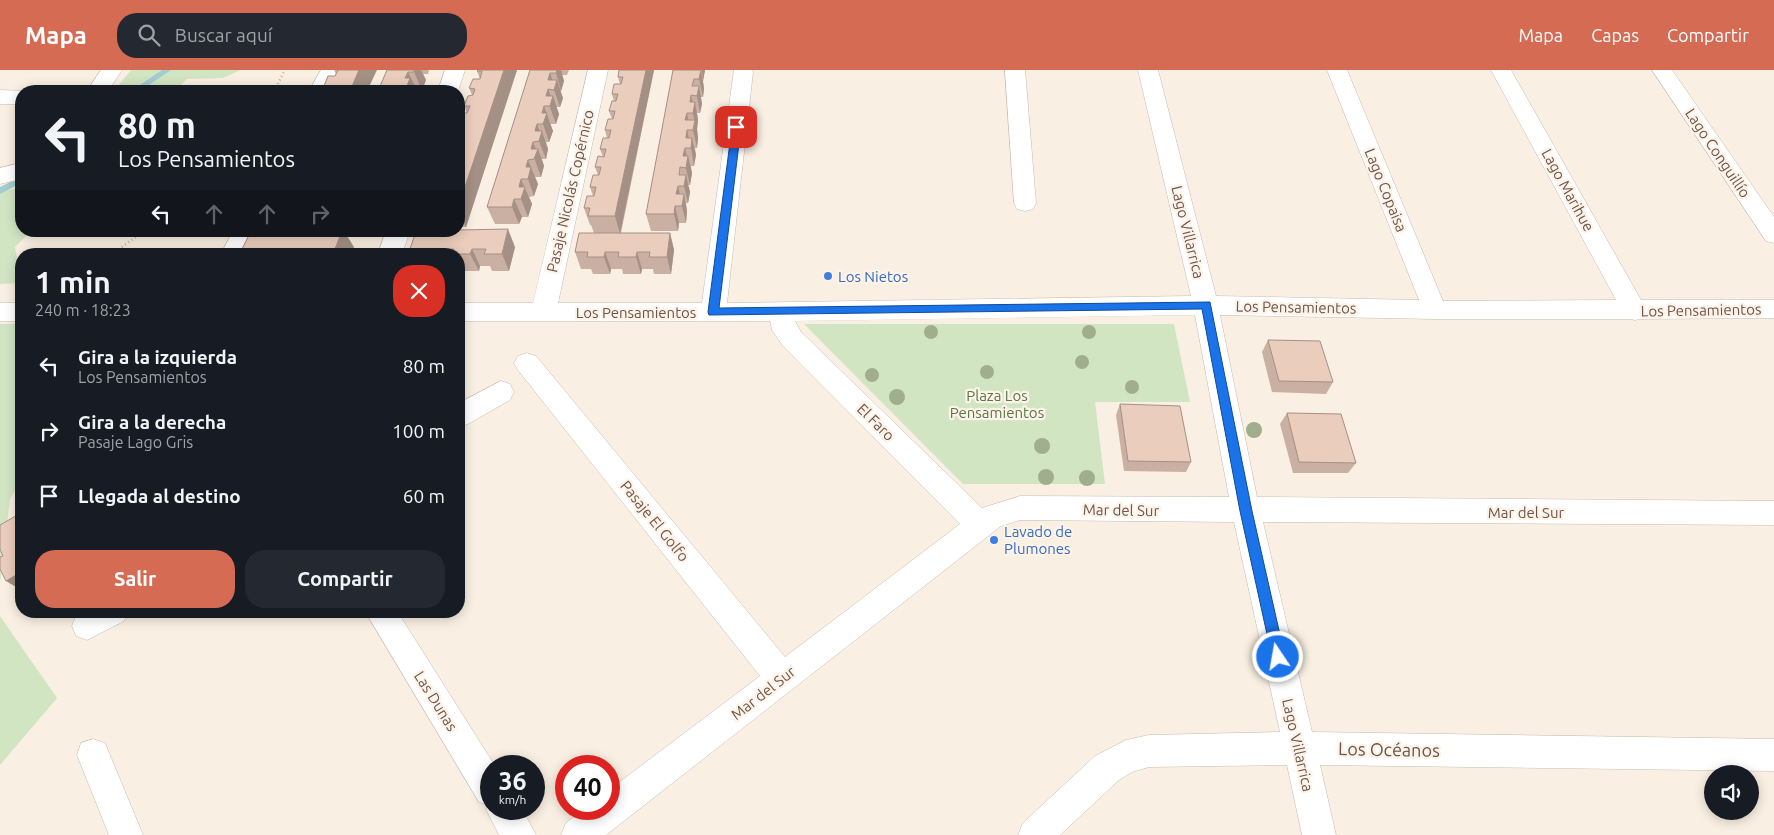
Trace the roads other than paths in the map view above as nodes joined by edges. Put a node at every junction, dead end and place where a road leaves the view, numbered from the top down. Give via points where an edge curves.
1 (112, 70) edge
2 (331, 70) edge
3 (455, 70) edge
4 (598, 70) edge
5 (1015, 70) edge
6 (1148, 70) edge
7 (1337, 70) edge
8 (1501, 70) edge
9 (1662, 70) edge
10 (743, 72) dead end
11 (101, 85) edge
12 (322, 85) edge
13 (450, 85) edge
14 (15, 96) edge
15 (0, 97) edge
16 (1025, 202) dead end
17 (1774, 236) edge
18 (1206, 305) junction
19 (1774, 309) edge
20 (1435, 310) junction
21 (1635, 311) junction
22 (0, 312) edge
23 (15, 312) edge
24 (465, 312) edge
25 (543, 312) junction
26 (713, 312) junction
27 (780, 312) junction
28 (528, 363) dead end
29 (501, 392) dead end
30 (465, 413) edge
31 (1246, 511) junction
32 (1774, 513) edge
33 (981, 526) junction
34 (101, 618) edge
35 (384, 618) edge
36 (87, 626) dead end
37 (782, 678) junction
38 (1298, 748) junction
39 (93, 755) dead end
40 (1774, 755) edge
41 (480, 772) edge
42 (510, 820) edge
43 (126, 835) edge
44 (519, 835) edge
45 (578, 835) edge
46 (1035, 835) edge
47 (1319, 835) edge

1 - 11 street
2 - 12 street
3 - 13 street
4 - 25 street, Pasaje Nicolás Copérnico
5 - 16 street
6 - 18 street, Lago Villarrica
7 - 20 street, Lago Copaisa
8 - 21 street, Lago Marihue
9 - 17 street, Lago Conguillío
10 - 26 street
14 - 15 street
18 - 20 street, Los Pensamientos
18 - 27 street, Los Pensamientos
18 - 31 street, Lago Villarrica
19 - 21 street, Los Pensamientos
20 - 21 street, Los Pensamientos
22 - 23 street
24 - 25 street, Los Pensamientos
25 - 26 street, Los Pensamientos
26 - 27 street, Los Pensamientos
27 - 33 street, El Faro via 785,330 792,339
28 - 37 street, Pasaje El Golfo
29 - 30 street
31 - 32 street, Mar del Sur
31 - 33 street, Mar del Sur via 1020,508 992,517
31 - 38 street, Lago Villarrica
33 - 37 street, Mar del Sur
34 - 36 street
35 - 41 street, Las Dunas
37 - 45 street, Mar del Sur
38 - 40 street, Los Océanos
38 - 46 street, Los Océanos via 1149,751 1126,757 1107,768
38 - 47 street, Lago Villarrica
39 - 43 street
42 - 44 street

